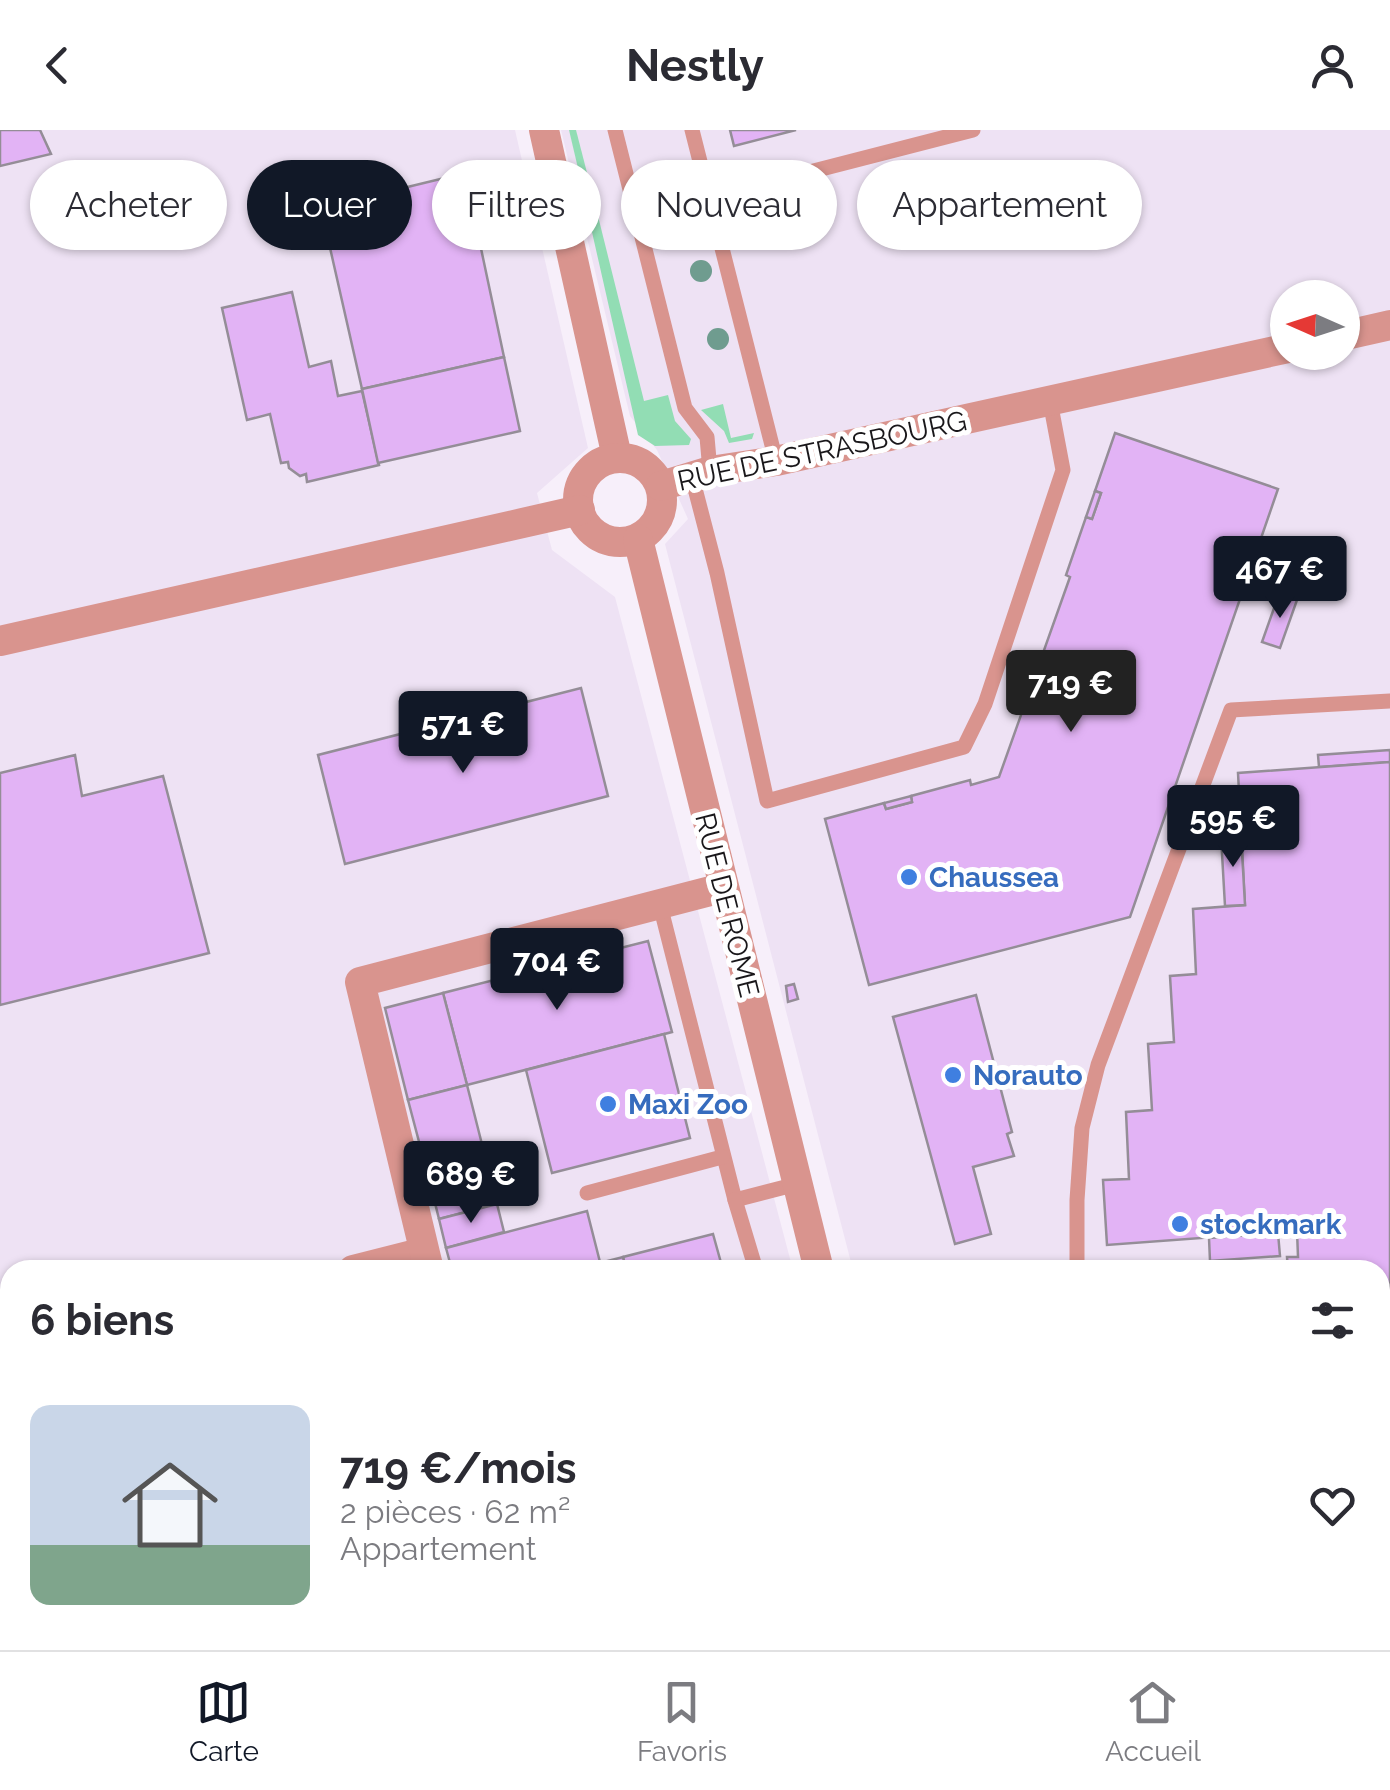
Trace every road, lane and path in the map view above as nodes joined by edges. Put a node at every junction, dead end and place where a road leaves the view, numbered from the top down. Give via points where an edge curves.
1 (544, 130) edge
2 (615, 130) edge
3 (692, 130) edge
4 (974, 130) edge
5 (699, 160) edge
6 (837, 165) edge
7 (721, 250) edge
8 (1390, 325) edge
9 (1360, 332) edge
10 (1270, 352) edge
11 (1050, 401) junction
12 (616, 457) junction
13 (776, 461) junction
14 (701, 474) junction
15 (660, 486) junction
16 (580, 510) junction
17 (638, 538) junction
18 (0, 642) edge
19 (1390, 701) edge
20 (722, 888) junction
21 (660, 905) junction
22 (722, 1156) junction
23 (797, 1184) junction
24 (587, 1193) dead end
25 (735, 1200) junction
26 (427, 1260) edge
27 (753, 1260) edge
28 (816, 1260) edge
29 (1077, 1260) edge

1 - 12 street
2 - 14 lane via 685,408 708,440
3 - 5 lane
4 - 6 lane
7 - 13 lane
8 - 9 street
10 - 11 street, RUE DE STRASBOURG
11 - 13 street, RUE DE STRASBOURG
11 - 14 lane via 1062,470 985,704 964,747 767,801
12 - 15 street via 646,466
12 - 16 street via 584,478
13 - 14 street, RUE DE STRASBOURG
14 - 15 street, RUE DE STRASBOURG
15 - 17 street, RUE DE STRASBOURG via 661,513
16 - 17 street via 598,536
16 - 18 street
17 - 20 street, RUE DE ROME
19 - 29 lane via 1231,710 1098,1066 1082,1128
20 - 21 street
20 - 23 street, RUE DE ROME
21 - 22 lane
21 - 26 street via 360,982
22 - 24 lane
22 - 25 lane
23 - 25 lane
23 - 28 street, RUE DE ROME
25 - 27 lane

